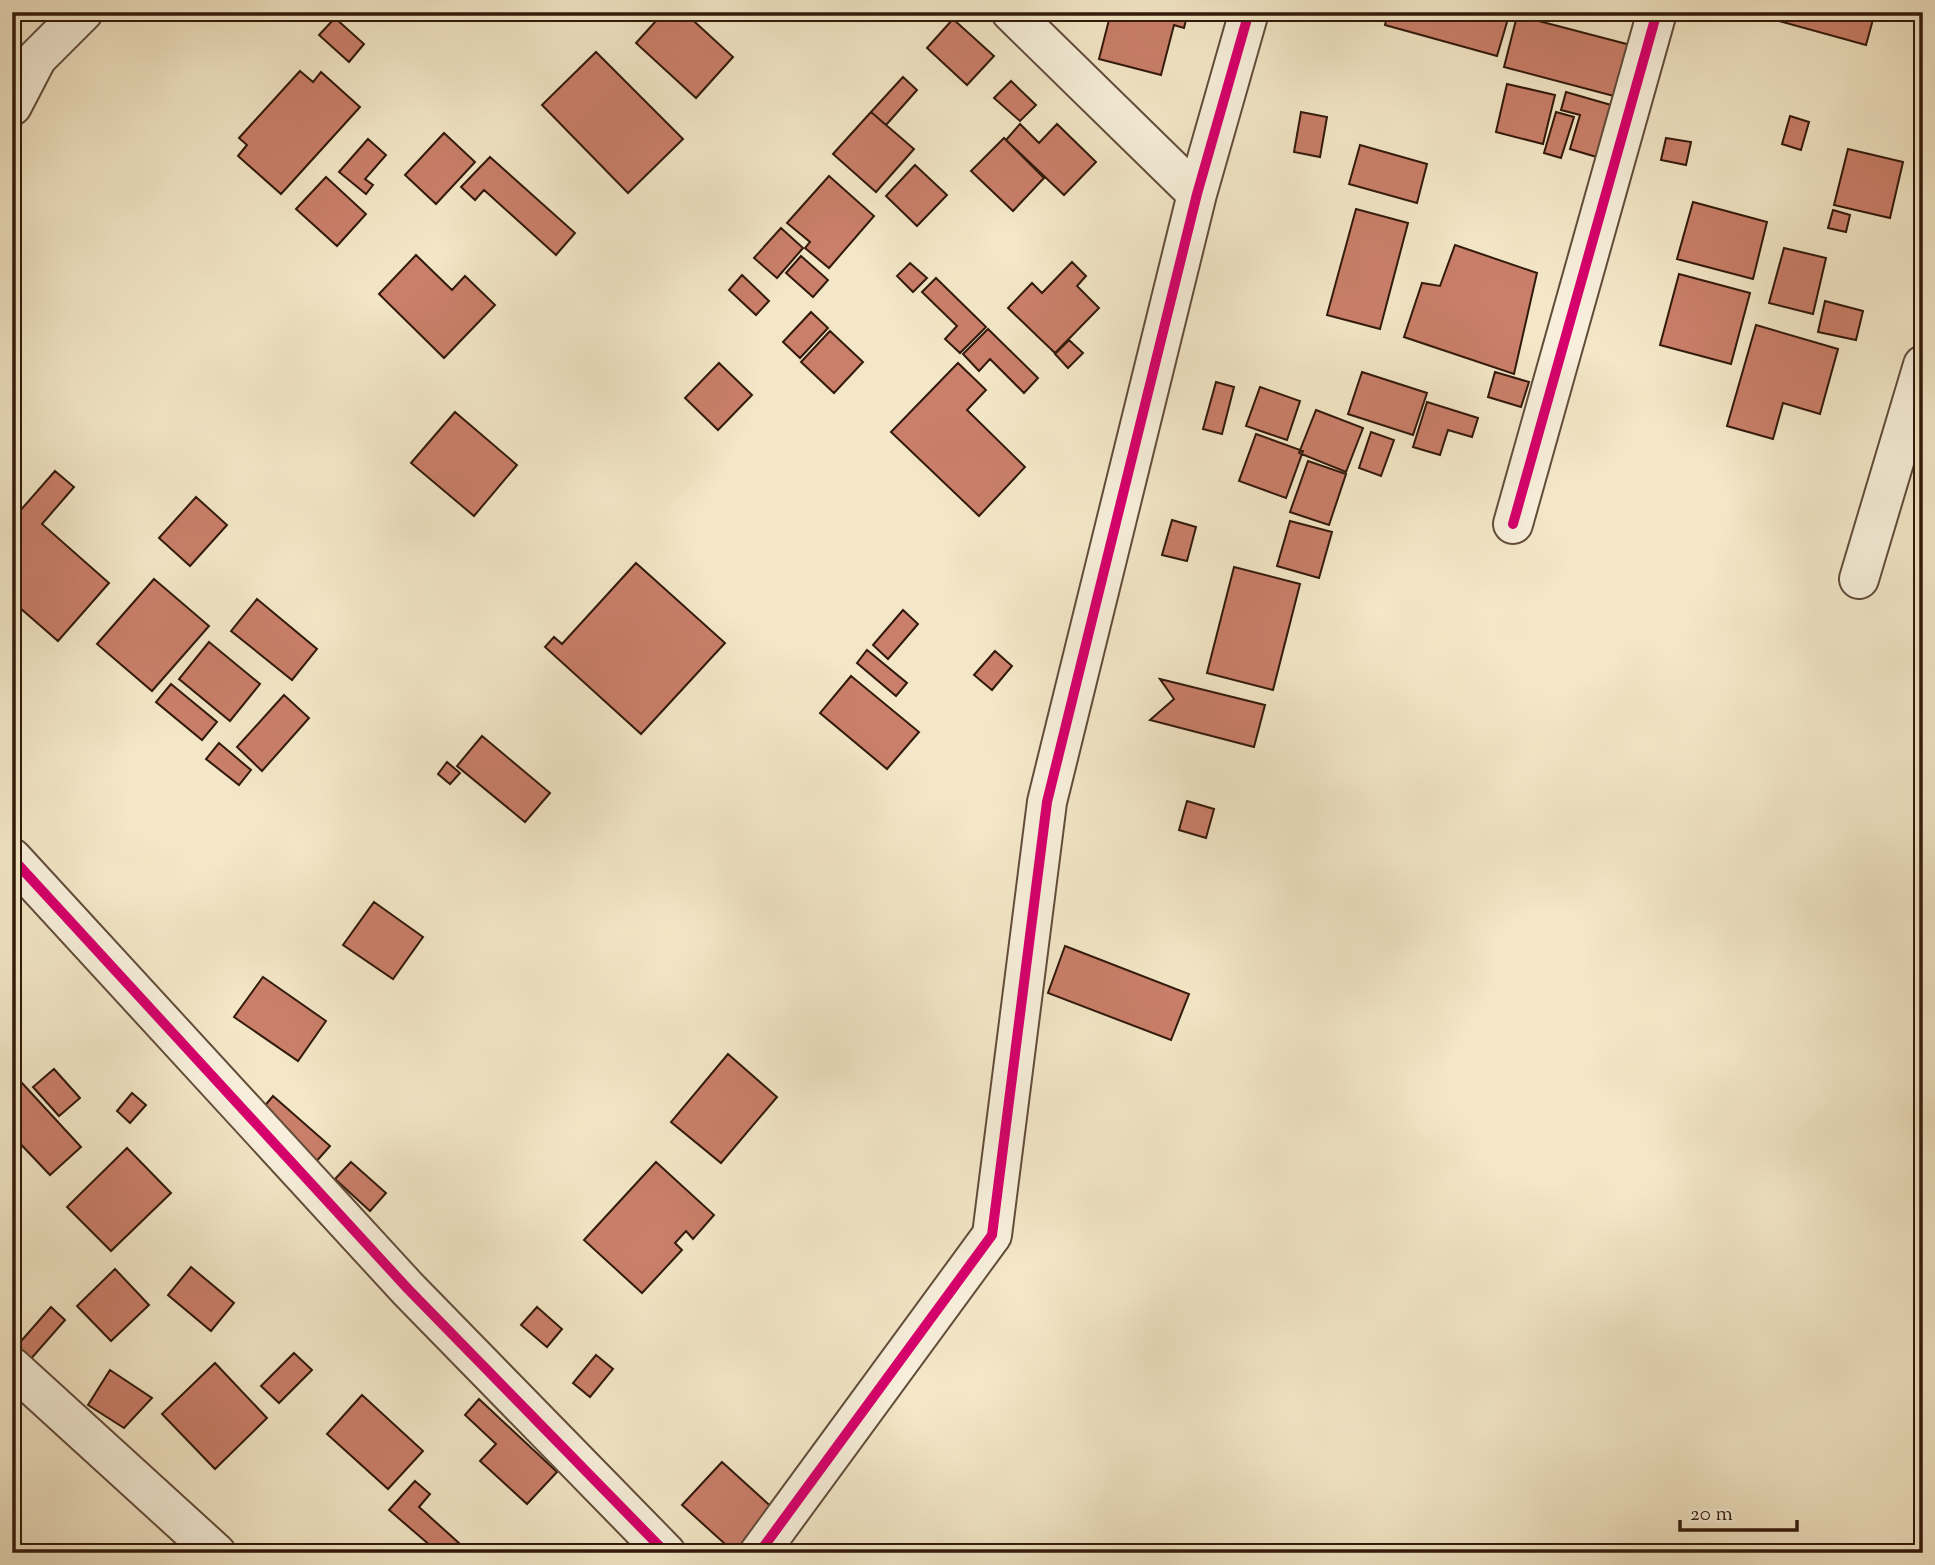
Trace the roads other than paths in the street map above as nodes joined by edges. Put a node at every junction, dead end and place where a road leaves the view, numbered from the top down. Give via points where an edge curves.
1 (83, 12) edge
2 (1011, 12) edge
3 (1249, 12) edge
4 (1657, 12) edge
5 (12, 106) edge
6 (1197, 194) junction
7 (1923, 365) edge
8 (1513, 524) dead end
9 (1858, 579) dead end
10 (12, 858) edge
11 (12, 1367) edge
12 (216, 1553) edge
13 (666, 1553) edge
14 (759, 1553) edge

1 - 5 street via 37,58
2 - 6 street
3 - 6 street
4 - 8 street
6 - 14 street via 1047,802 992,1235
7 - 9 street
10 - 13 street via 408,1289
11 - 12 street

